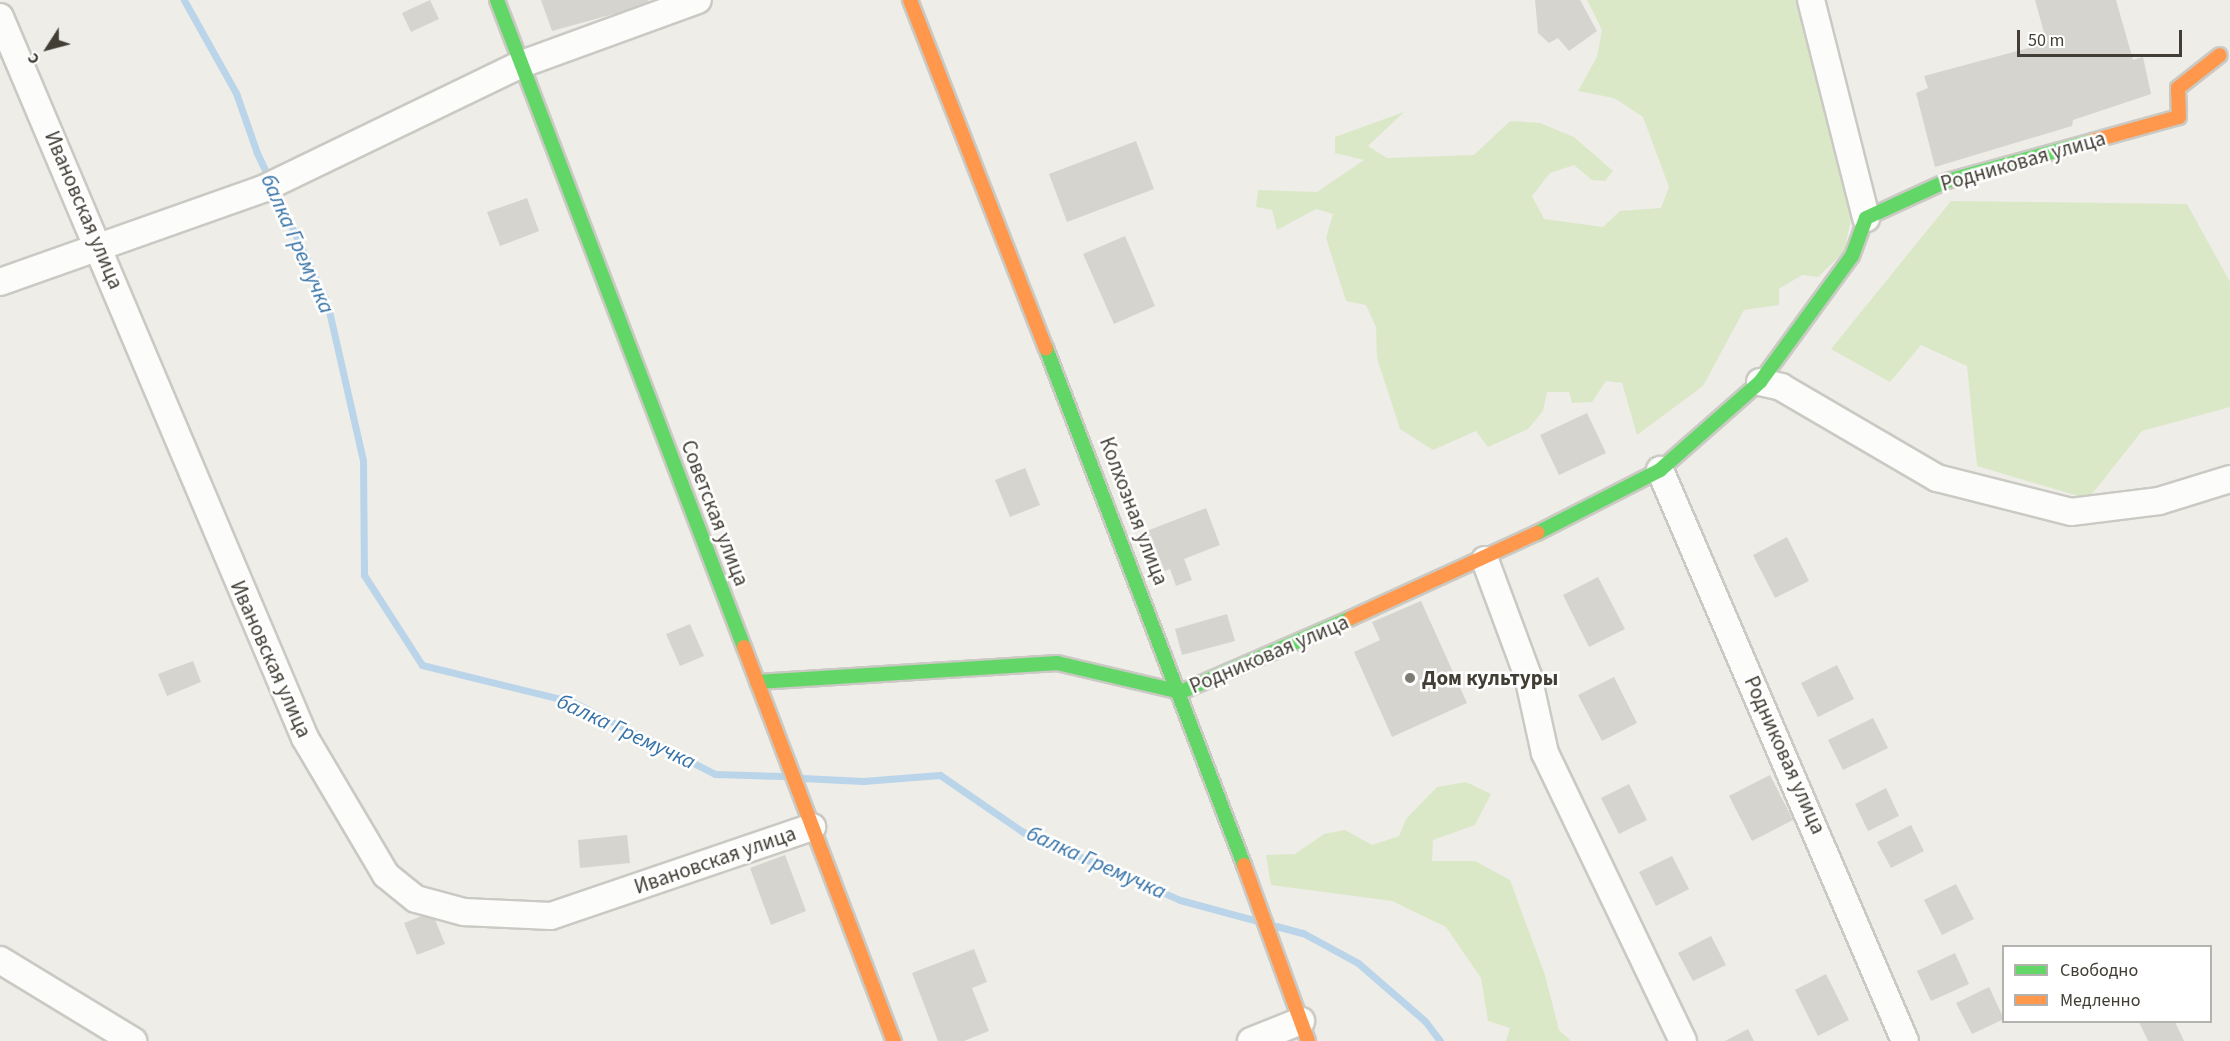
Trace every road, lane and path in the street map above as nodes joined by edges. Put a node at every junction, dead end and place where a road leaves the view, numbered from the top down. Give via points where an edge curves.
1 (497, 0) edge
2 (698, 0) edge
3 (910, 0) edge
4 (1810, 0) edge
5 (0, 17) edge
6 (2220, 55) dead end
7 (522, 64) junction
8 (1866, 218) junction
9 (101, 245) junction
10 (0, 282) edge
11 (1760, 382) junction
12 (1660, 470) junction
13 (2230, 479) edge
14 (1485, 560) junction
15 (1151, 670) dead end
16 (757, 682) junction
17 (1166, 688) junction
18 (1181, 692) junction
19 (812, 827) junction
20 (0, 960) edge
21 (1305, 1031) edge
22 (133, 1041) edge
23 (894, 1041) edge
24 (1251, 1041) edge
25 (1683, 1041) edge
26 (1905, 1041) edge

1 - 7 street, Советская улица
2 - 7 street
3 - 18 street, Колхозная улица
4 - 8 street
5 - 9 street, Ивановская улица
6 - 8 street, Родниковая улица via 2178,88 2180,117 1947,181
7 - 9 street via 298,174
7 - 16 street, Советская улица
8 - 11 street, Родниковая улица via 1852,256
9 - 10 street
9 - 19 street, Ивановская улица via 304,738 386,875 416,898 464,912 551,916
11 - 12 street, Родниковая улица
11 - 13 street via 1781,387 1937,478 2071,512 2159,501
12 - 14 street, Родниковая улица
12 - 26 street, Родниковая улица
14 - 18 street, Родниковая улица
14 - 25 street via 1528,676 1545,753
15 - 17 street
16 - 17 street, Родниковая улица via 1057,663
16 - 19 street, Советская улица
17 - 18 street, Родниковая улица
18 - 21 street, Колхозная улица
19 - 23 street, Советская улица
20 - 22 street
21 - 24 street

